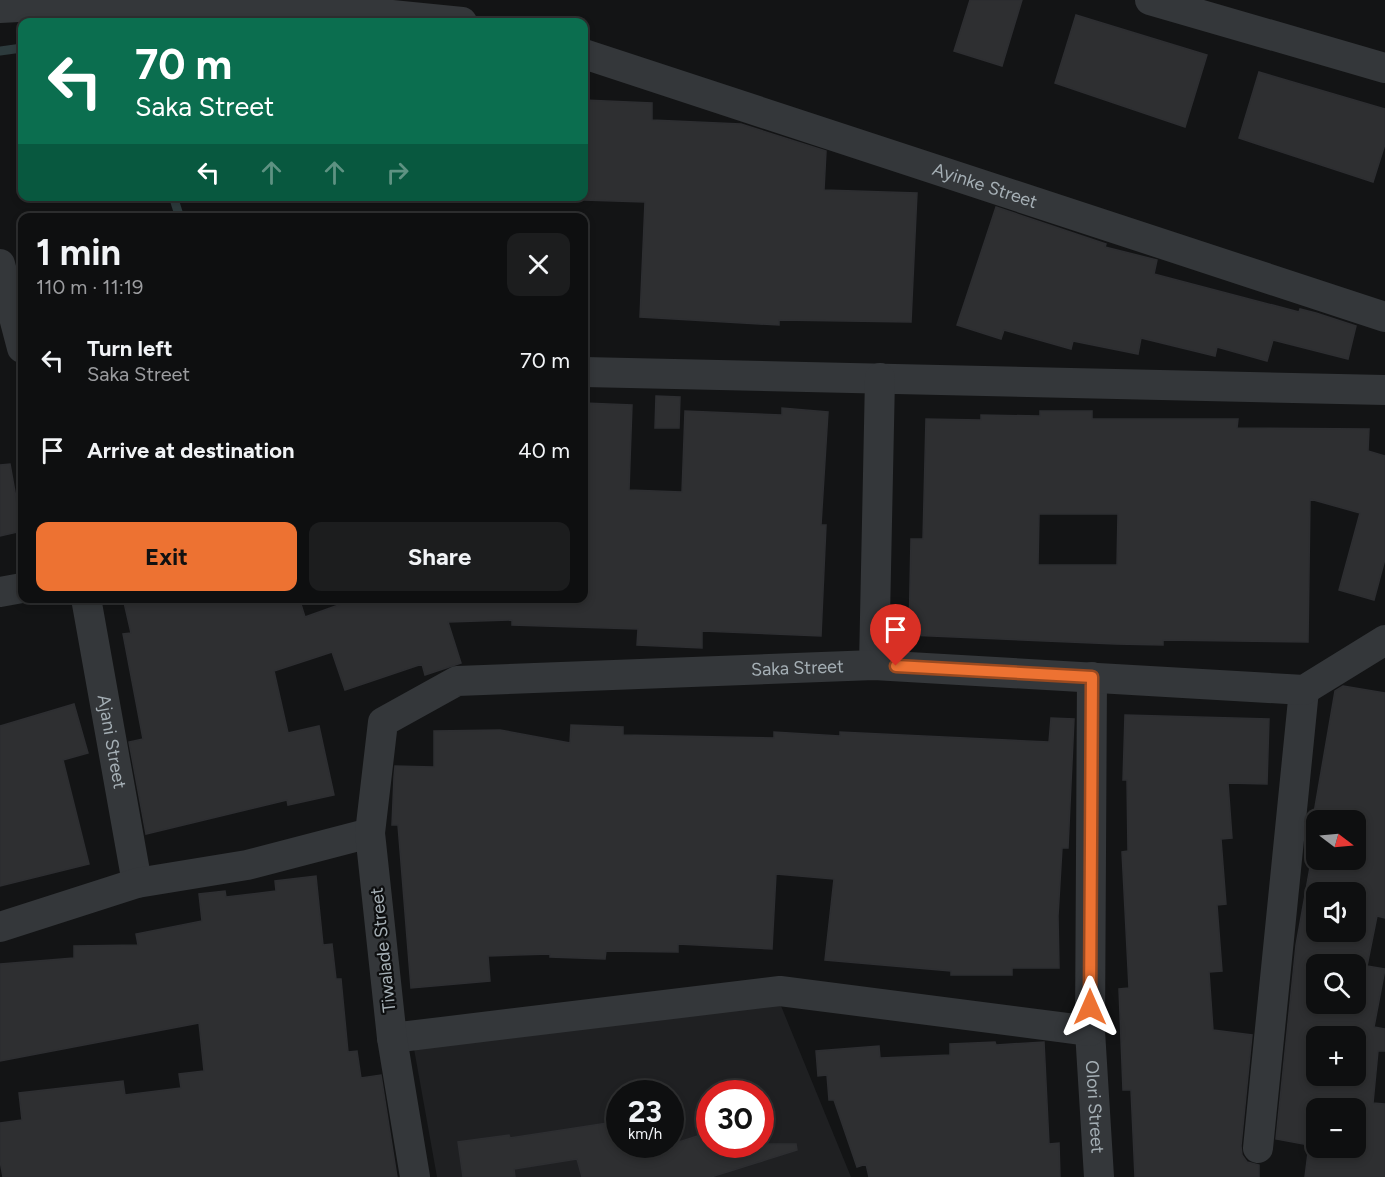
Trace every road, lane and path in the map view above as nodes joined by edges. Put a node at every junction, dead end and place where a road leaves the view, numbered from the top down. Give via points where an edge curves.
1 (1150, 0) edge
2 (0, 8) edge
3 (422, 18) edge
4 (588, 55) edge
5 (1385, 68) edge
6 (0, 264) edge
7 (1385, 317) edge
8 (18, 333) edge
9 (588, 372) edge
10 (880, 378) junction
11 (1385, 390) edge
12 (18, 589) edge
13 (0, 592) edge
14 (87, 603) edge
15 (1385, 640) edge
16 (874, 665) junction
17 (1092, 677) junction
18 (1305, 690) junction
19 (383, 722) joint
20 (370, 833) junction
21 (137, 883) junction
22 (0, 927) edge
23 (1090, 1031) junction
24 (392, 1038) junction
25 (1258, 1148) dead end
26 (415, 1177) edge
27 (1099, 1177) edge

1 - 5 street
2 - 3 street via 144,1 313,7
4 - 7 street, Ayinke Street
6 - 8 street
9 - 10 street
10 - 11 street
10 - 16 street
12 - 13 street
14 - 21 street, Ajani Street
15 - 18 street
16 - 17 street, Saka Street
16 - 19 street, Saka Street via 457,681
17 - 18 street, Saka Street
17 - 23 street, Olori Street
18 - 25 street
19 - 20 street, Tiwalade Street
20 - 21 street via 247,865
20 - 24 street, Tiwalade Street
21 - 22 street
23 - 24 street via 780,991
23 - 27 street, Olori Street
24 - 26 street, Tiwalade Street

